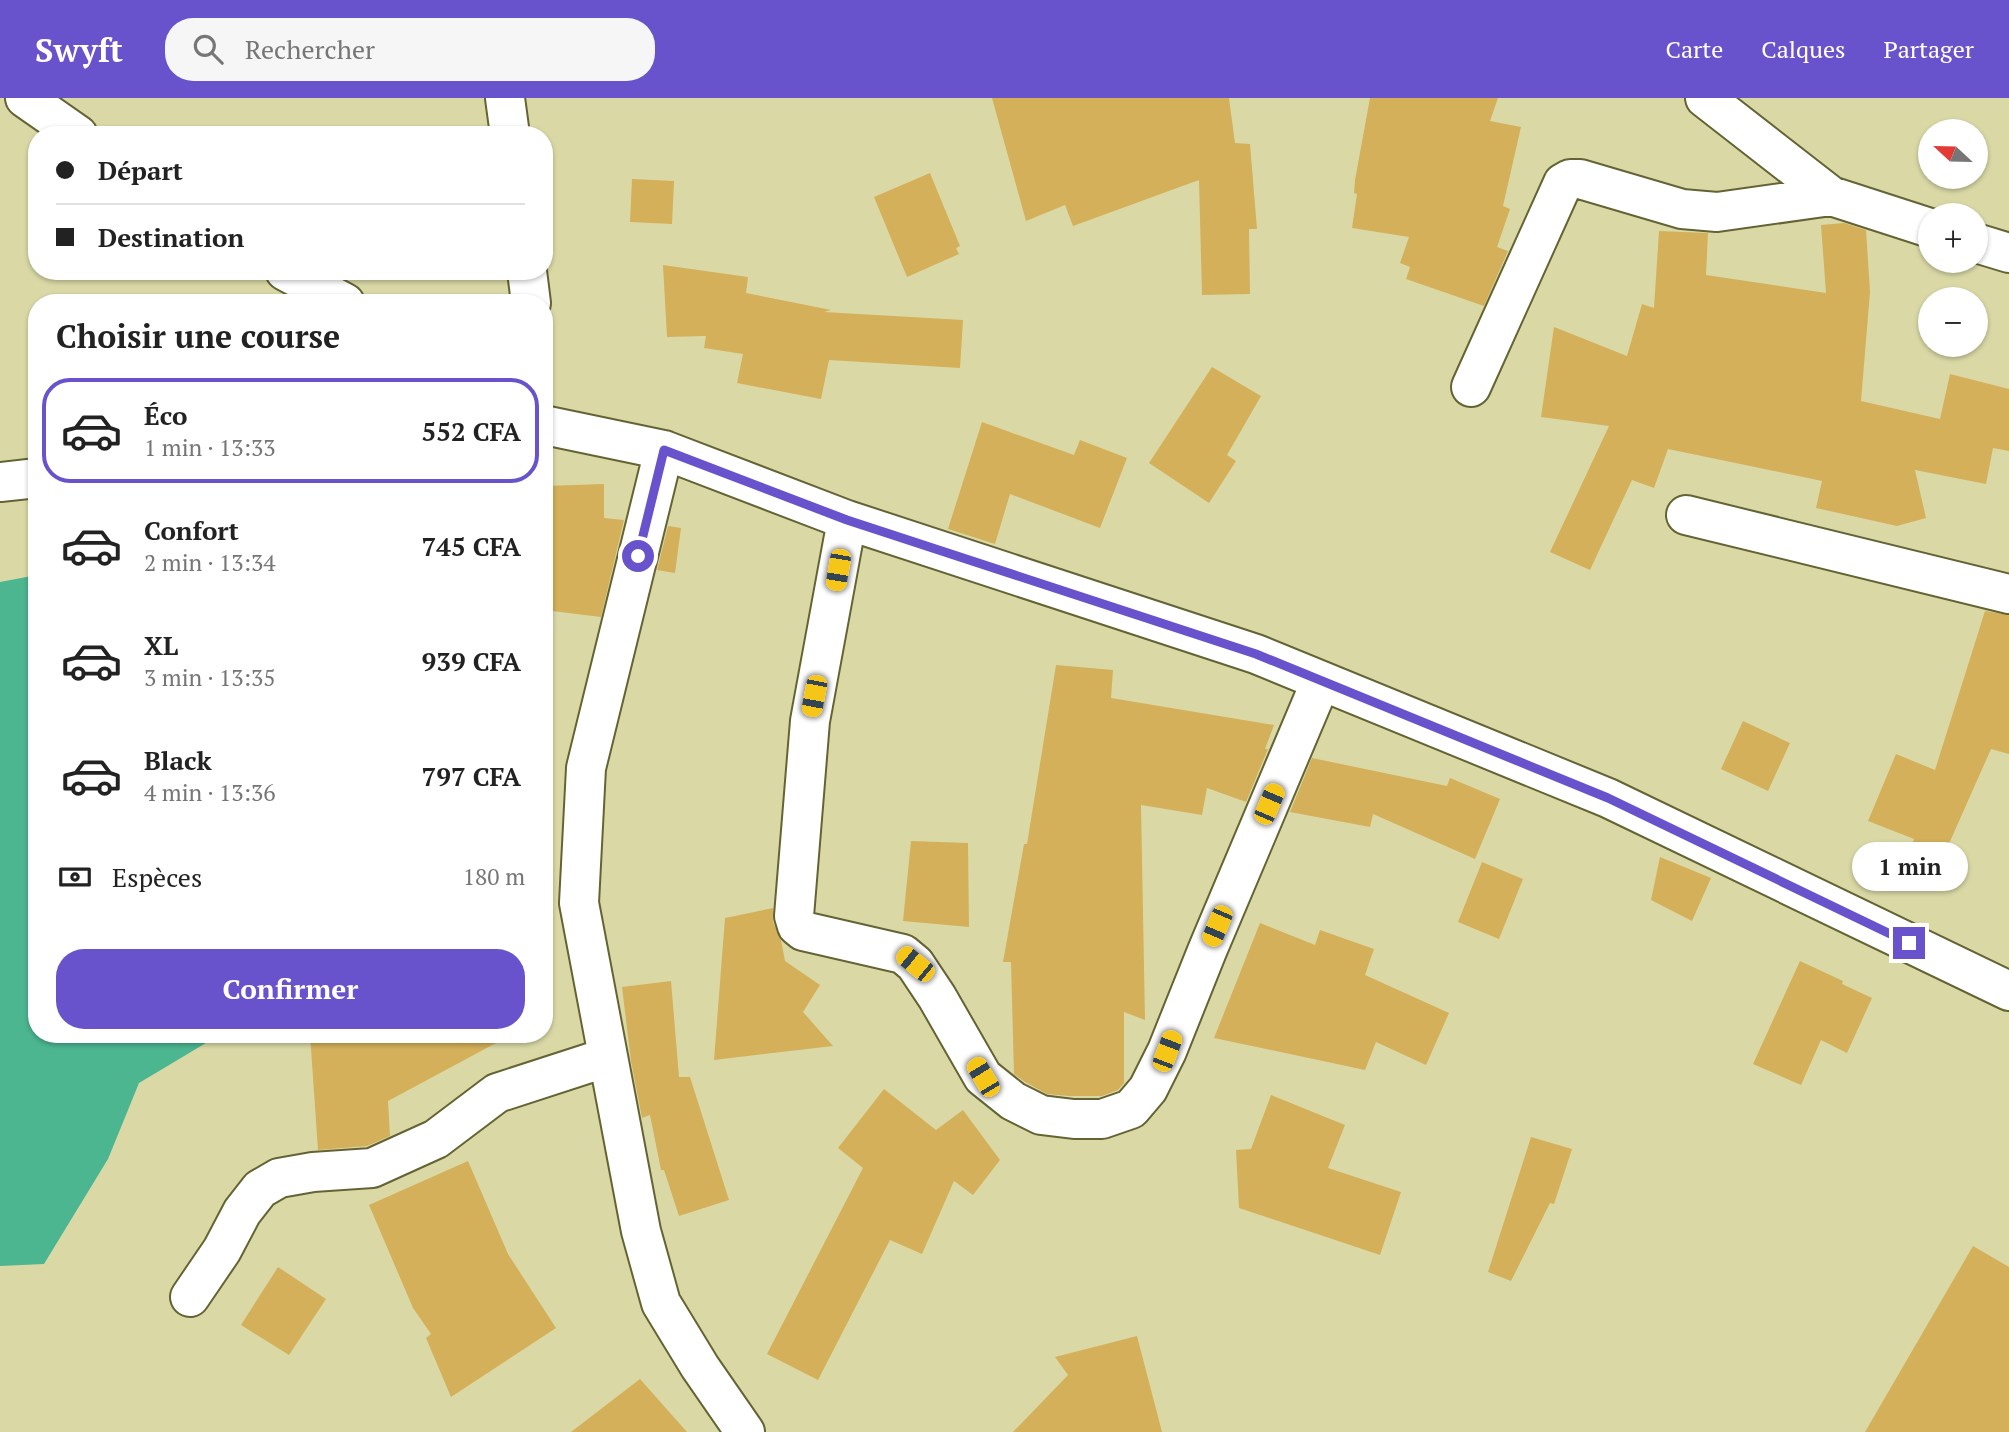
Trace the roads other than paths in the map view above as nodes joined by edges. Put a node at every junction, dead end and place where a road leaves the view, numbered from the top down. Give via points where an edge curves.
1 (25, 98) edge
2 (505, 98) edge
3 (1704, 98) edge
4 (65, 126) edge
5 (509, 126) edge
6 (1831, 196) junction
7 (1918, 224) edge
8 (1988, 247) edge
9 (2009, 253) edge
10 (302, 280) edge
11 (328, 294) edge
12 (1471, 387) dead end
13 (553, 421) edge
14 (664, 450) junction
15 (28, 479) edge
16 (0, 482) edge
17 (1686, 515) dead end
18 (847, 520) junction
19 (2009, 594) edge
20 (1321, 681) junction
21 (2009, 991) edge
22 (608, 1057) junction
23 (190, 1297) dead end
24 (745, 1432) edge

1 - 4 street
2 - 5 street
3 - 6 street
6 - 7 street
6 - 12 street via 1717,212 1682,209 1570,179 1563,183
8 - 9 street
10 - 11 street
13 - 14 street
14 - 18 street
14 - 22 street via 586,768 579,903
15 - 16 street
17 - 19 street
18 - 20 street via 1256,654
18 - 20 street via 810,721 794,916 797,926 904,954 937,997 983,1077 1013,1101 1041,1115 1102,1119 1131,1109 1148,1089
20 - 21 street via 1608,798
22 - 23 street via 497,1093 436,1139 372,1168 279,1178 260,1189 242,1212
22 - 24 street via 640,1231 661,1303

